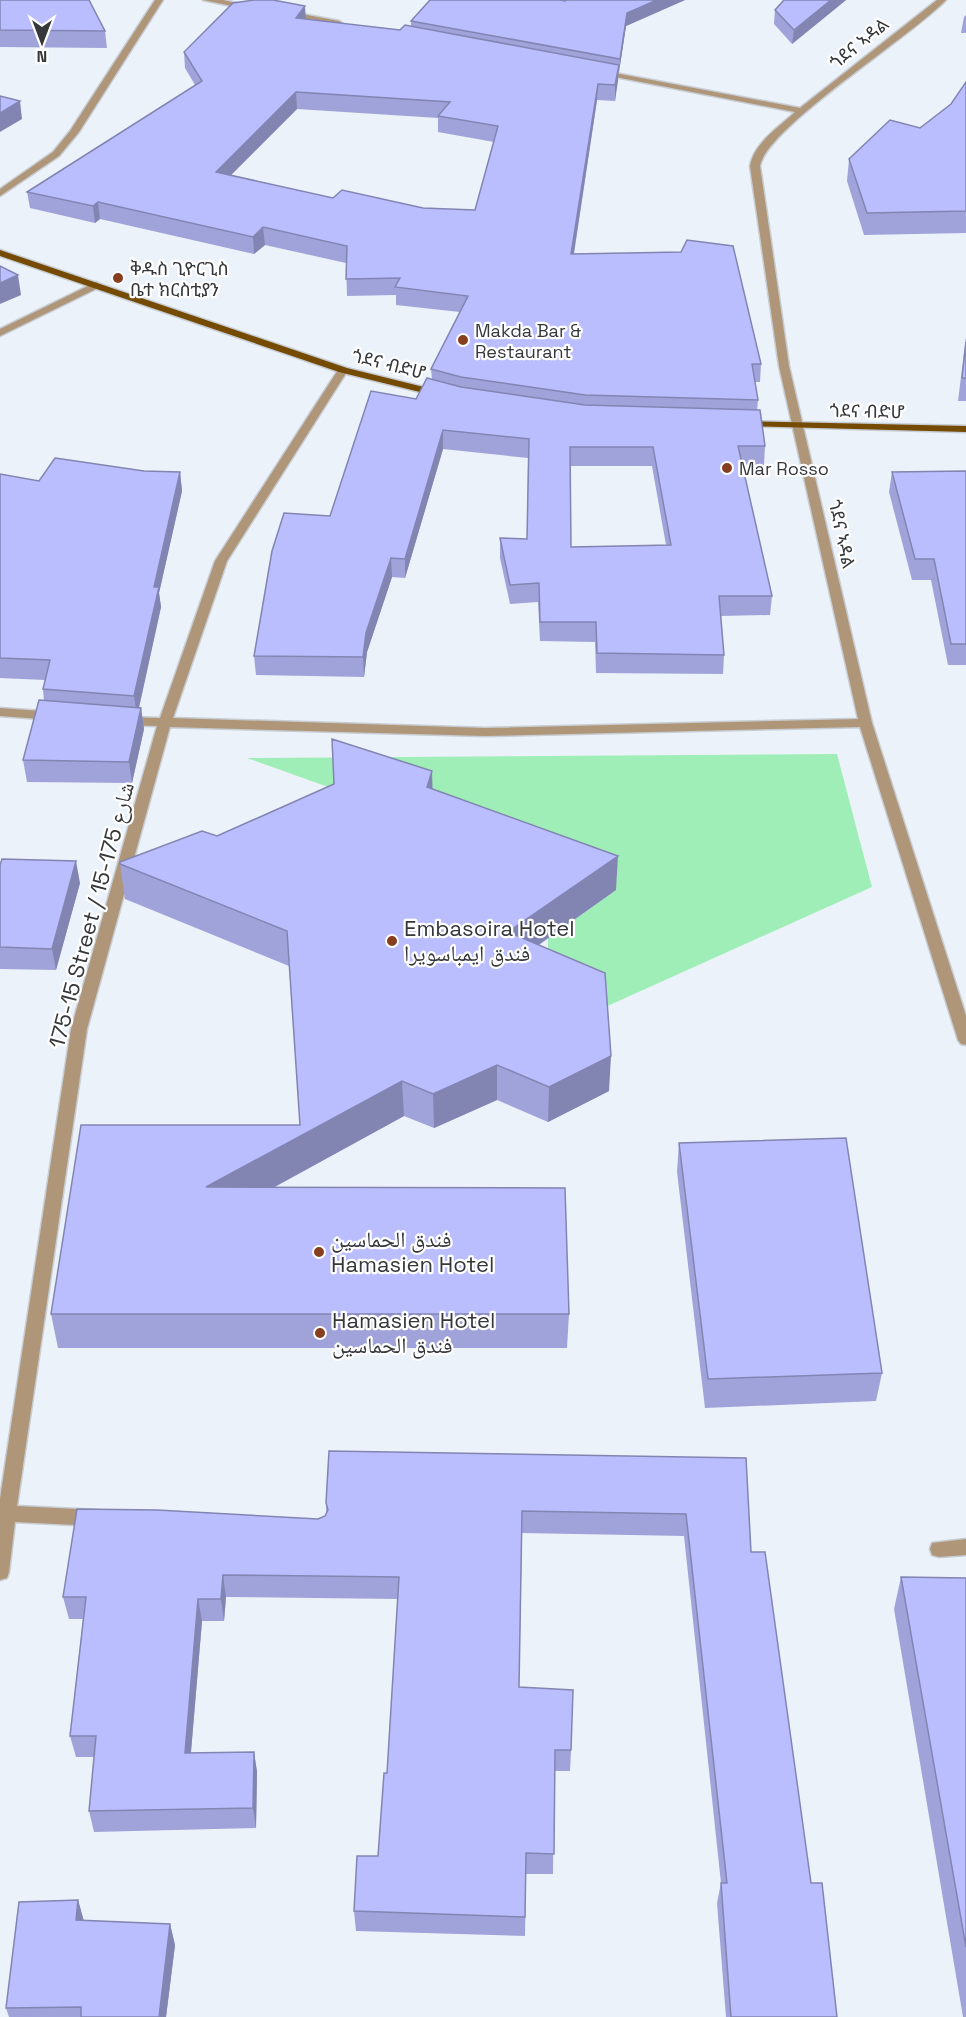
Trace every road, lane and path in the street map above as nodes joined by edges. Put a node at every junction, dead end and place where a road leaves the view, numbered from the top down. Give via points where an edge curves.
1 (159, 0) edge
2 (207, 0) edge
3 (942, 0) edge
4 (261, 9) edge
5 (273, 11) edge
6 (355, 27) edge
7 (590, 71) edge
8 (802, 111) junction
9 (0, 193) edge
10 (0, 253) edge
11 (96, 285) junction
12 (0, 333) edge
13 (343, 370) junction
14 (450, 397) edge
15 (728, 423) edge
16 (800, 426) junction
17 (966, 429) edge
18 (0, 712) edge
19 (70, 717) edge
20 (105, 719) edge
21 (865, 723) junction
22 (164, 724) junction
23 (966, 1040) edge
24 (3, 1513) edge
25 (111, 1519) edge
26 (966, 1547) edge
27 (939, 1549) dead end
28 (0, 1572) edge

1 - 9 street via 56,154
2 - 4 street
3 - 8 street, ጎደና ኣዳል
5 - 6 street
7 - 8 street
8 - 16 street, ጎደና ኣዳል via 766,144 757,155 755,166 784,366
10 - 11 main road, ጎደና ብድሆ
11 - 12 street
11 - 13 main road, ጎደና ብድሆ
13 - 14 main road, ጎደና ብድሆ
13 - 22 street, 175-15 Street / شارع 175-15 via 220,561
15 - 16 main road, ጎደና ብድሆ
16 - 17 main road, ጎደና ብድሆ
16 - 21 street, ጎደና ኣዳል
18 - 19 street
20 - 22 street
21 - 22 street via 485,732
21 - 23 street, ጎደና ኣዳል
22 - 24 street, 175-15 Street / شارع 175-15 via 79,1029
24 - 25 street
24 - 28 street, 175-15 Street / شارع 175-15
26 - 27 street

